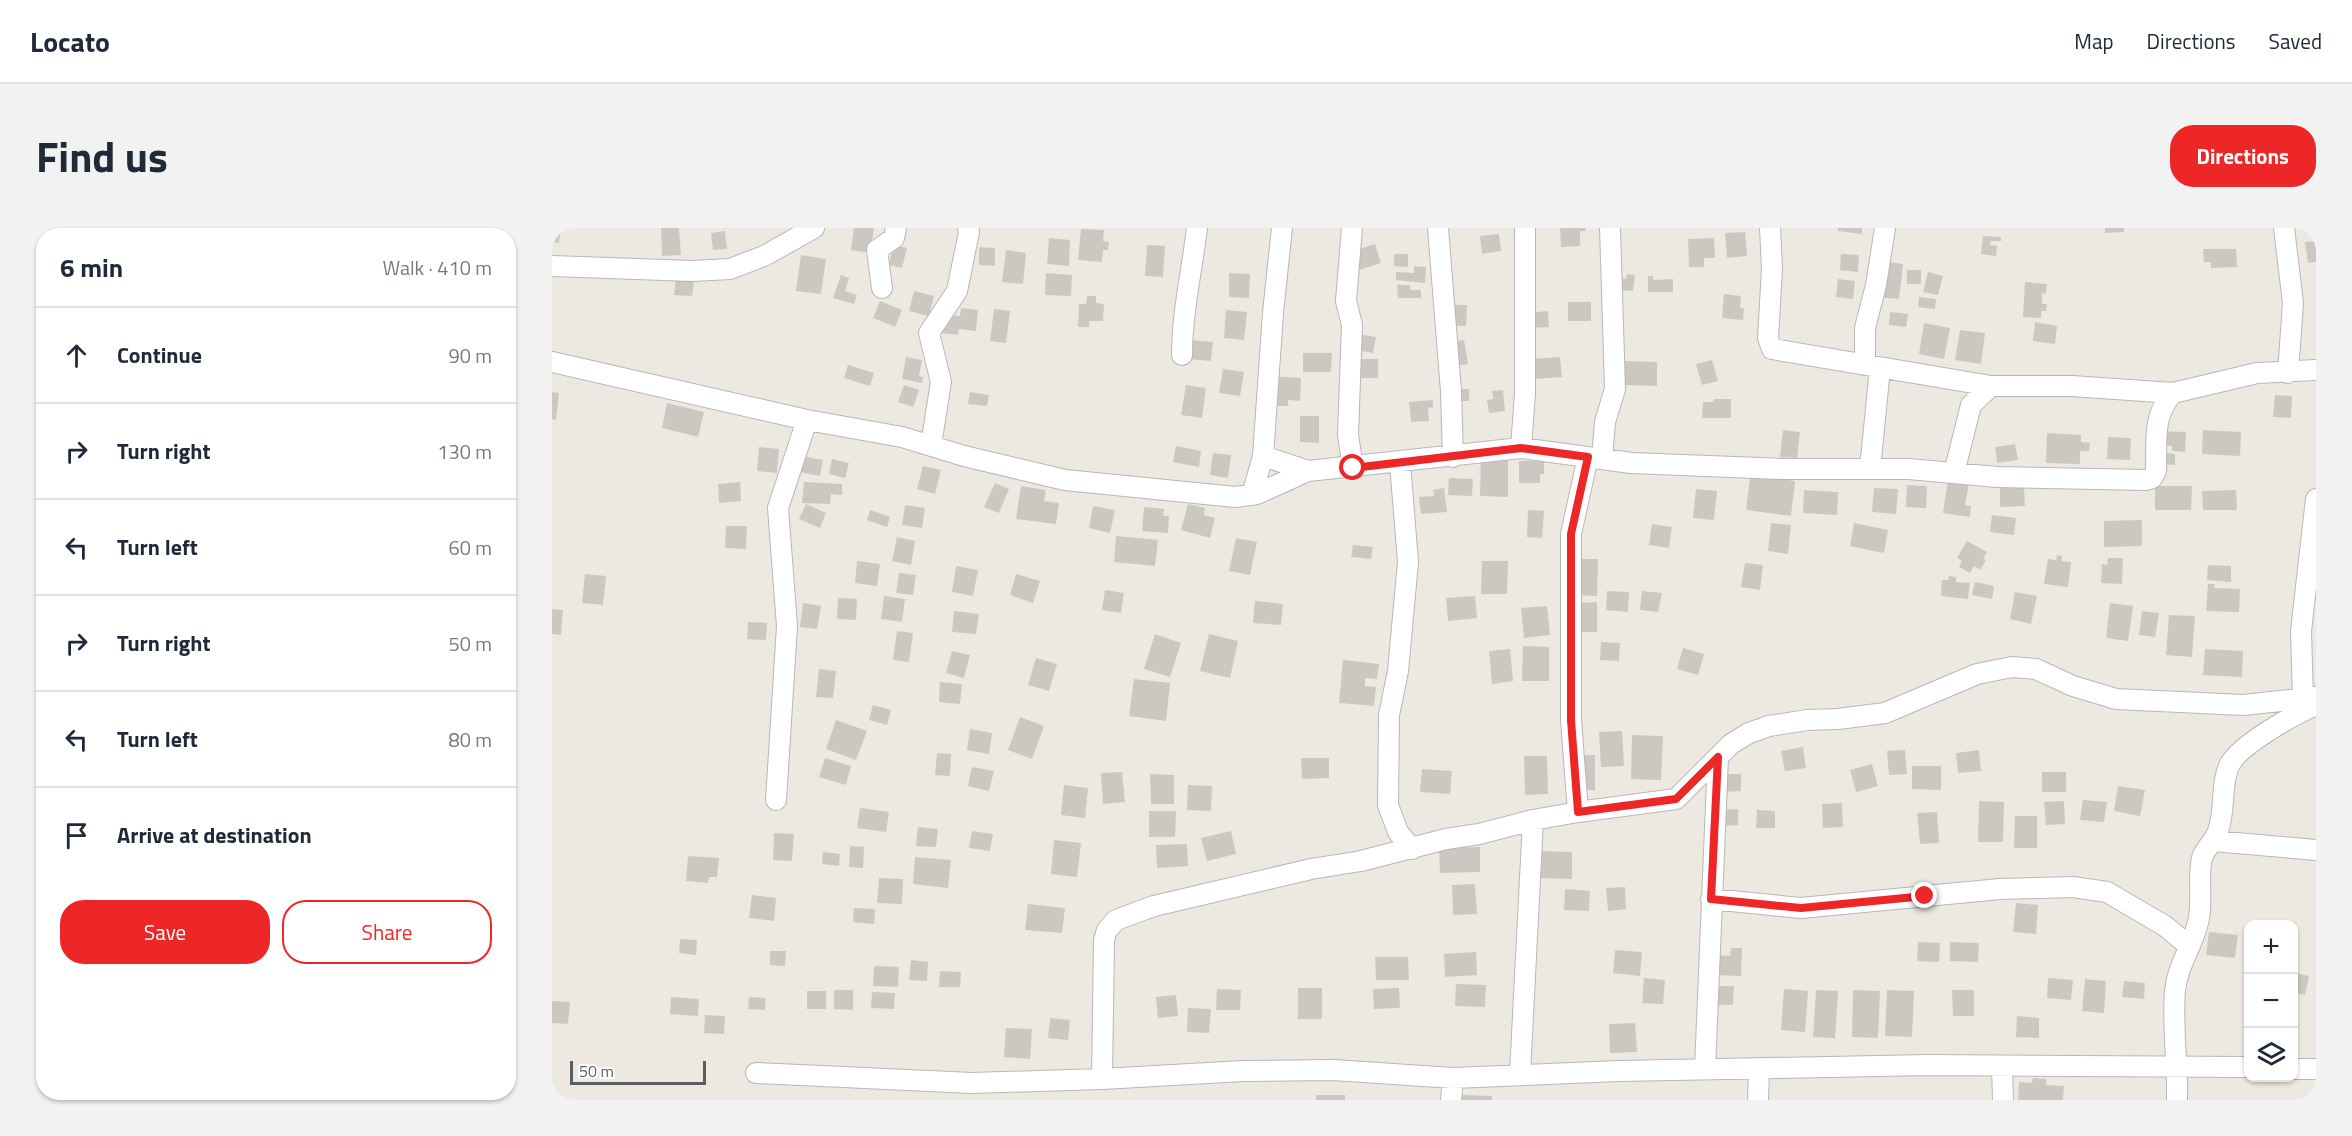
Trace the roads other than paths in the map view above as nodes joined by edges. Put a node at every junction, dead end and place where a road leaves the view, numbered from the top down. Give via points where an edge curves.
1 (814, 228) edge
2 (896, 228) edge
3 (968, 228) edge
4 (1197, 228) edge
5 (1282, 228) edge
6 (1352, 228) edge
7 (1438, 228) edge
8 (1525, 228) edge
9 (1610, 228) edge
10 (1770, 228) edge
11 (1885, 228) edge
12 (2284, 228) edge
13 (552, 266) edge
14 (882, 288) dead end
15 (1182, 355) dead end
16 (552, 362) edge
17 (1872, 367) junction
18 (2316, 370) edge
19 (2288, 373) junction
20 (1991, 386) junction
21 (2173, 393) junction
22 (807, 420) junction
23 (931, 445) junction
24 (1521, 448) junction
25 (1263, 456) junction
26 (1453, 457) junction
27 (1595, 458) junction
28 (1400, 463) junction
29 (1353, 468) junction
30 (1870, 469) junction
31 (1308, 471) junction
32 (1954, 473) junction
33 (1252, 495) junction
34 (2316, 499) edge
35 (2312, 700) edge
36 (1718, 757) junction
37 (776, 800) dead end
38 (1578, 812) junction
39 (1533, 820) junction
40 (2213, 842) junction
41 (1412, 849) junction
42 (2316, 850) edge
43 (1711, 899) junction
44 (2189, 946) junction
45 (2178, 1065) junction
46 (2002, 1067) junction
47 (2244, 1067) edge
48 (1705, 1069) junction
49 (2298, 1069) edge
50 (2316, 1069) edge
51 (1758, 1070) junction
52 (756, 1073) dead end
53 (1520, 1074) junction
54 (1453, 1078) junction
55 (1102, 1079) junction
56 (1451, 1100) edge
57 (1758, 1100) edge
58 (2002, 1100) edge
59 (2177, 1100) edge

1 - 13 street via 764,256 730,269
2 - 14 street via 894,238 877,250
3 - 23 street via 957,291 929,333 941,382
4 - 15 street
5 - 25 street
6 - 29 street via 1346,301 1352,325 1347,435
7 - 26 street
8 - 24 street
9 - 27 street via 1615,389
10 - 17 street via 1768,338 1772,349
11 - 17 street via 1866,328
12 - 19 street via 2293,303
16 - 22 street
17 - 20 street
17 - 30 street
18 - 19 street
19 - 21 street via 2257,373
20 - 21 street via 2072,386
20 - 32 street via 1971,405
21 - 32 street via 2158,416 2156,471 2152,478
22 - 23 street
22 - 37 street via 778,508 787,626
23 - 33 street via 1065,480 1235,497
24 - 26 street
24 - 27 street
25 - 31 street
25 - 33 street
26 - 28 street
27 - 30 street via 1631,463
27 - 38 street via 1571,534 1571,720
28 - 29 street
28 - 41 street via 1408,562 1398,671 1389,715 1388,805 1398,832
29 - 31 street
30 - 32 street
31 - 33 street
34 - 35 street via 2301,631
35 - 36 street via 2243,705 2116,699 2073,686 2037,669 2012,667 1977,674 1885,712 1769,726 1749,733
35 - 40 street via 2253,741 2230,764
36 - 38 street via 1676,799
36 - 43 street
38 - 39 street
39 - 41 street
39 - 53 street
40 - 42 street
40 - 44 street via 2202,859 2198,926
41 - 55 street via 1154,906 1116,920 1104,940
43 - 44 street via 1801,908 2000,889 2073,887 2107,892 2165,926
43 - 48 street
44 - 45 street via 2179,966 2175,989
45 - 46 street
45 - 47 street
45 - 59 street
46 - 51 street
46 - 58 street
48 - 51 street
48 - 53 street
49 - 50 street
51 - 57 street
52 - 55 street via 972,1083
53 - 54 street
54 - 55 street via 1322,1070
54 - 56 street

